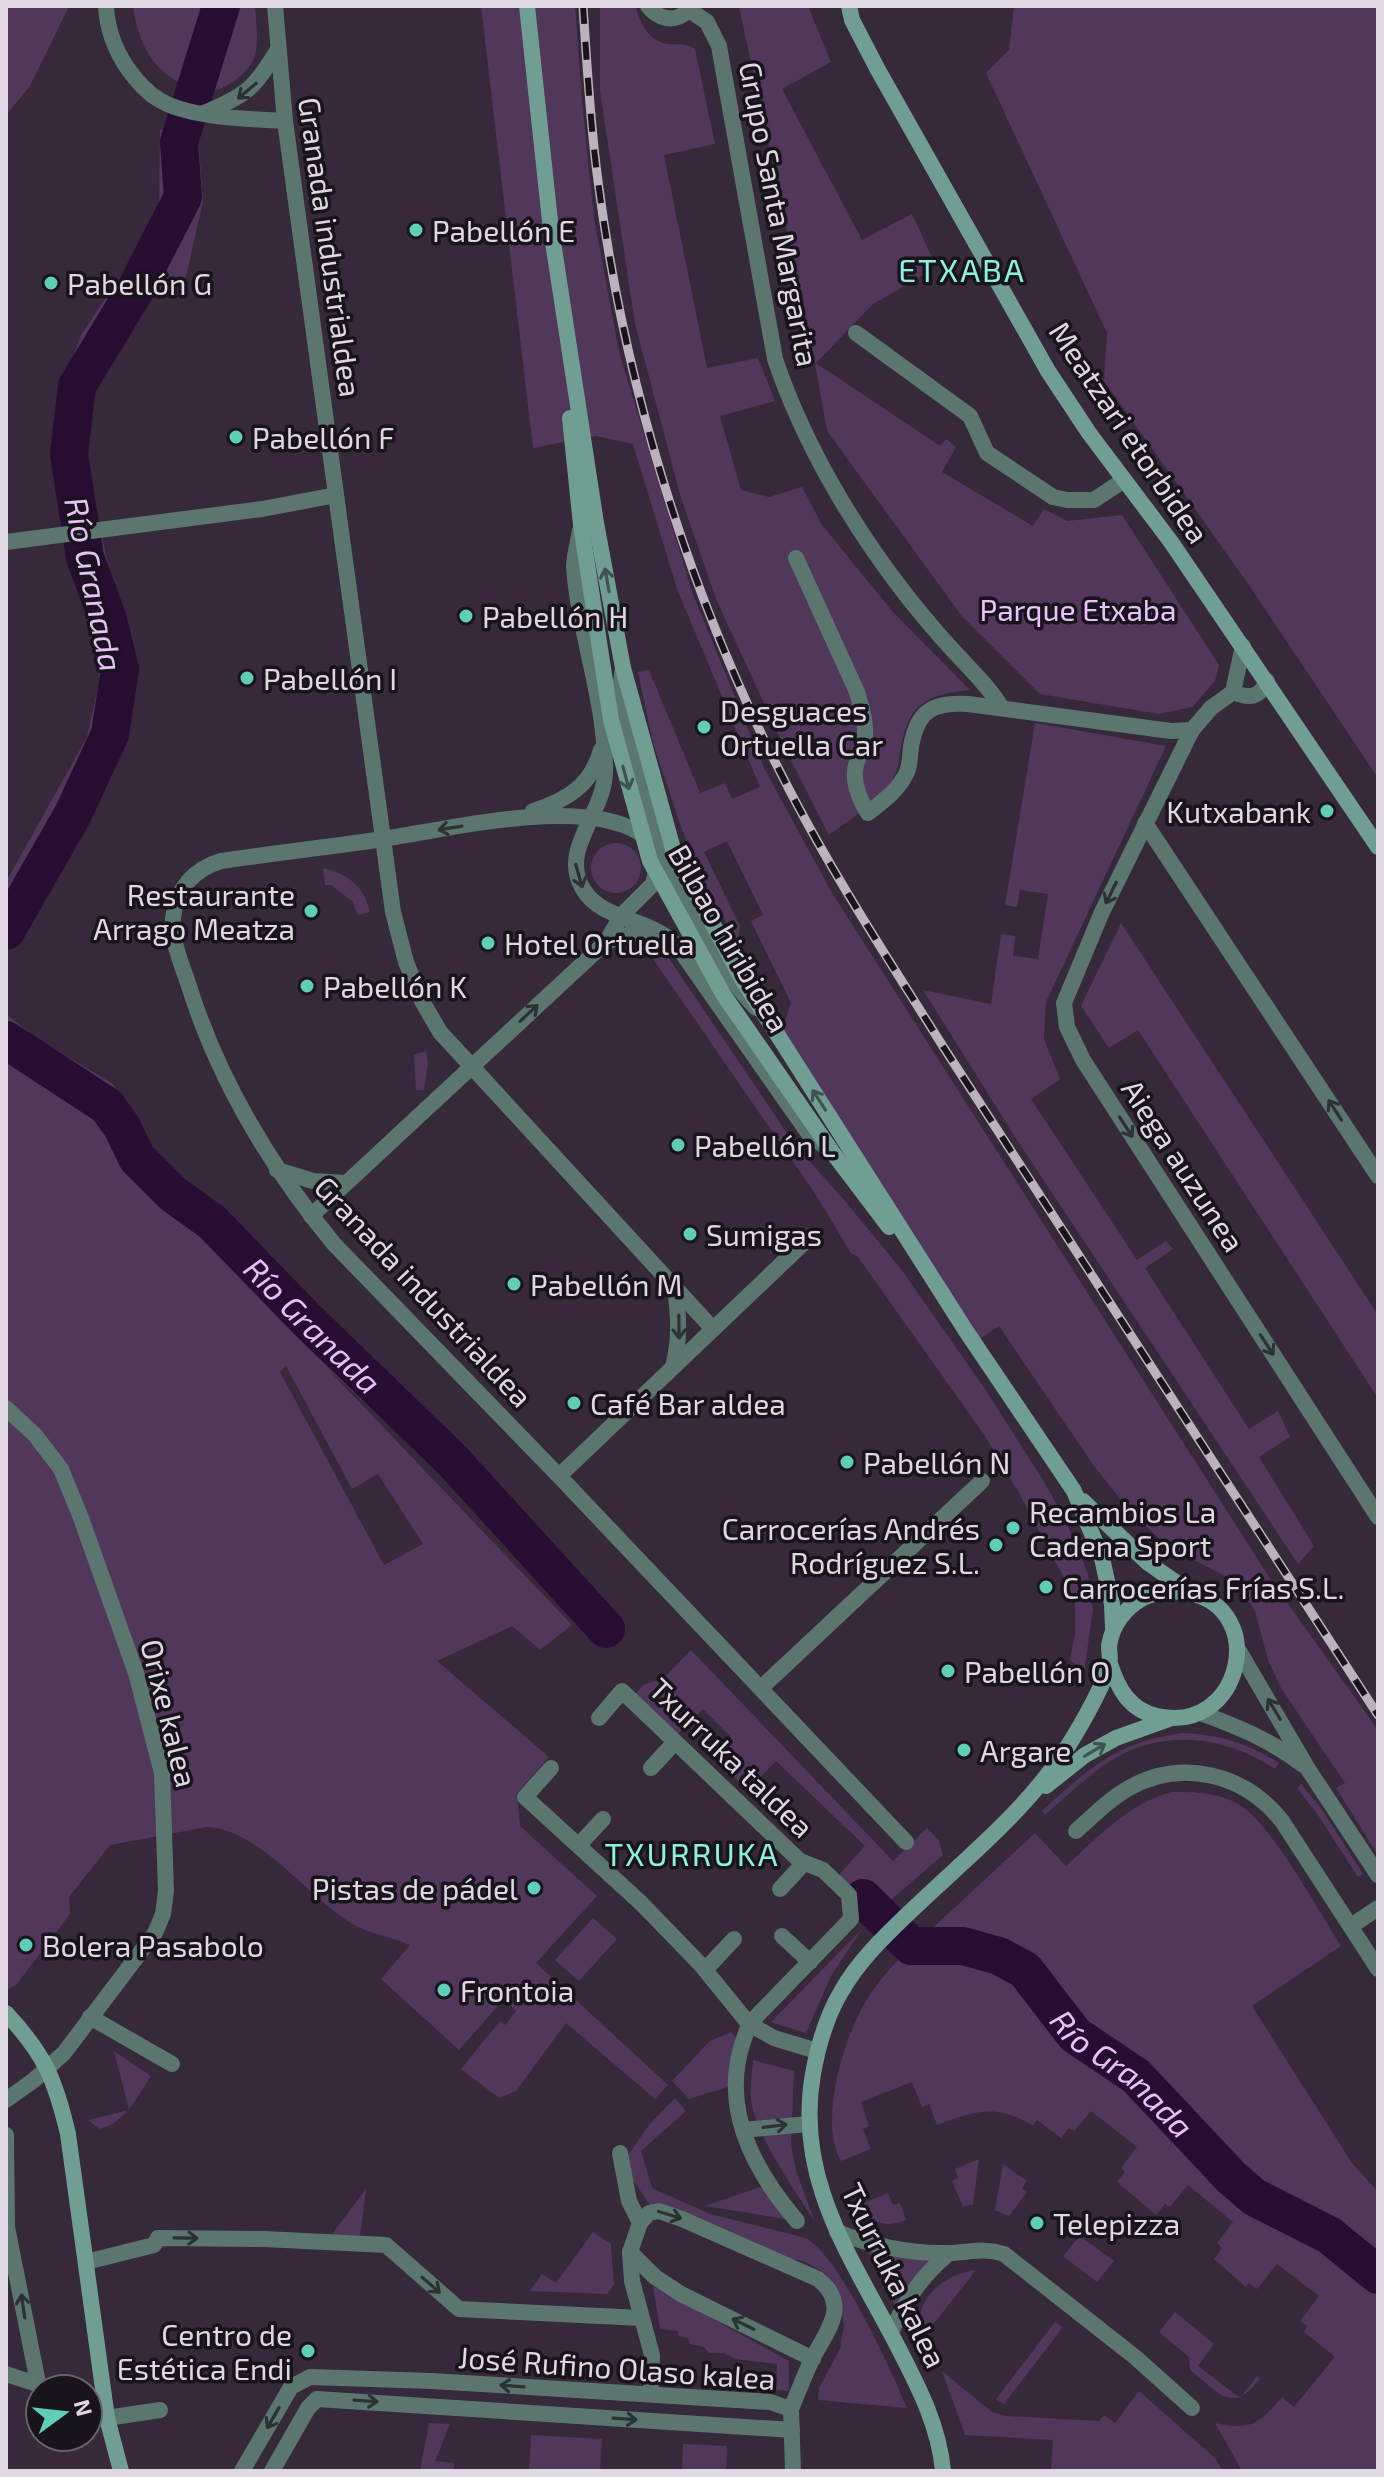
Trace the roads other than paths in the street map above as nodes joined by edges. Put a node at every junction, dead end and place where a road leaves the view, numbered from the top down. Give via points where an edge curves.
1 (106, 6) edge
2 (275, 6) edge
3 (527, 6) edge
4 (648, 6) edge
5 (849, 6) edge
6 (690, 8) edge
7 (277, 51) junction
8 (203, 114) junction
9 (285, 121) junction
10 (551, 229) junction
11 (856, 333) dead end
12 (1124, 480) junction
13 (336, 495) junction
14 (581, 525) junction
15 (6, 542) edge
16 (796, 558) dead end
17 (1243, 646) junction
18 (623, 668) junction
19 (1264, 677) junction
20 (1239, 688) junction
21 (1002, 708) junction
22 (1287, 712) junction
23 (1192, 730) junction
24 (603, 740) junction
25 (517, 817) junction
26 (593, 819) junction
27 (1145, 823) junction
28 (641, 834) junction
29 (383, 839) junction
30 (1378, 847) edge
31 (657, 850) junction
32 (655, 874) junction
33 (622, 915) junction
34 (667, 937) junction
35 (606, 942) junction
36 (769, 1021) junction
37 (471, 1066) junction
38 (833, 1153) junction
39 (277, 1170) junction
40 (1378, 1176) edge
41 (346, 1183) junction
42 (311, 1216) junction
43 (811, 1236) dead end
44 (674, 1287) junction
45 (713, 1329) junction
46 (966, 1331) junction
47 (673, 1367) junction
48 (6, 1408) edge
49 (559, 1476) junction
50 (982, 1481) dead end
51 (1074, 1491) junction
52 (1378, 1517) edge
53 (1193, 1594) junction
54 (1113, 1628) junction
55 (1239, 1651) junction
56 (1110, 1664) junction
57 (761, 1688) junction
58 (1200, 1713) junction
59 (599, 1718) dead end
60 (1171, 1719) junction
61 (675, 1742) junction
62 (551, 1768) dead end
63 (651, 1768) dead end
64 (1308, 1769) junction
65 (1032, 1796) junction
66 (603, 1819) dead end
67 (1076, 1831) dead end
68 (906, 1842) dead end
69 (579, 1845) junction
70 (804, 1863) junction
71 (1378, 1875) edge
72 (780, 1889) dead end
73 (1378, 1908) edge
74 (1351, 1926) junction
75 (782, 1936) dead end
76 (734, 1939) dead end
77 (810, 1962) junction
78 (1378, 1969) edge
79 (705, 1970) junction
80 (6, 2013) edge
81 (90, 2017) junction
82 (749, 2024) junction
83 (817, 2051) junction
84 (172, 2064) dead end
85 (47, 2068) junction
86 (6, 2100) edge
87 (808, 2124) junction
88 (743, 2130) junction
89 (6, 2135) edge
90 (620, 2153) dead end
91 (797, 2221) dead end
92 (640, 2223) junction
93 (837, 2232) junction
94 (630, 2252) junction
95 (949, 2253) junction
96 (86, 2262) junction
97 (641, 2318) junction
98 (891, 2332) junction
99 (813, 2359) junction
100 (42, 2373) edge
101 (651, 2394) junction
102 (1192, 2408) dead end
103 (791, 2409) junction
104 (160, 2410) dead end
105 (107, 2417) junction
106 (792, 2430) junction
107 (121, 2471) edge
108 (242, 2471) edge
109 (272, 2471) edge
110 (793, 2471) edge
111 (943, 2471) edge

1 - 8 street via 118,54 138,81 160,101
2 - 7 street, Granada industrialdea
3 - 10 street, Bilbao hiribidea
4 - 6 street via 656,15 672,19
5 - 12 street, Meatzari etorbidea via 878,70 1048,371
6 - 21 street, Grupo Santa Margarita via 707,22 719,46 775,359 787,393 877,555
7 -> 8 street via 260,80 239,99
7 - 9 street, Granada industrialdea
8 - 9 street
9 - 13 street, Granada industrialdea
10 - 14 street, Bilbao hiribidea
18 -> 10 street, Bilbao hiribidea
11 - 12 street, Grupo Santa Margarita via 970,416 987,453 1053,497 1094,500
12 - 17 street, Meatzari etorbidea
13 - 15 street
13 - 29 street, Granada industrialdea
14 - 24 street via 574,565
14 -> 28 street, Bilbao hiribidea via 611,720
16 - 21 street via 864,714 866,732 855,772 868,813 907,772 913,737 926,711 954,703
17 - 19 street, Meatzari etorbidea
17 - 20 street
18 - 31 street via 619,694
18 - 36 street, Bilbao hiribidea via 673,849
19 - 20 street via 1252,670
19 - 20 street, Aiega auzunea via 1263,690 1256,696
19 - 22 street, Meatzari etorbidea
20 - 22 street
20 - 23 street, Aiega auzunea
21 - 23 street
22 - 30 street, Meatzari etorbidea
23 - 27 street, Aiega auzunea
24 - 25 street via 594,771 576,791
24 - 26 street via 605,784
25 - 26 street
25 -> 29 street, Granada industrialdea
26 - 28 street via 620,822
26 -> 33 street via 575,860 577,876 593,901
40 -> 27 street
27 -> 52 street, Aiega auzunea via 1064,1003 1067,1027 1083,1060
28 - 31 street
28 - 32 street, Bilbao hiribidea
29 - 37 street, Granada industrialdea via 406,962 440,1032
29 - 39 street, Granada industrialdea via 204,866 182,890 173,915 173,932 202,1029
31 - 32 street
31 - 36 street via 736,987
32 - 33 street via 646,894
32 - 38 street, Bilbao hiribidea via 723,994
33 - 34 street
33 - 35 street
34 - 35 street via 639,932
34 - 38 street via 809,1134
37 -> 35 street
46 -> 36 street, Bilbao hiribidea
37 - 41 street
37 - 44 street, Granada industrialdea
38 - 46 street, Bilbao hiribidea
39 - 41 street via 313,1181
39 - 42 street, Granada industrialdea
41 - 42 street
42 - 49 street, Granada industrialdea
43 - 45 street
44 - 45 street, Granada industrialdea
44 -> 47 street via 680,1319
45 - 47 street
46 - 51 street, Bilbao hiribidea
47 - 49 street
48 - 81 street, Orixe kalea via 61,1469 136,1673 162,1773 163,1914 155,1933
49 - 57 street, Granada industrialdea
50 - 57 street
51 - 53 street via 1148,1563
51 - 54 street via 1102,1558
53 - 54 street via 1151,1594
53 - 55 street via 1214,1603 1226,1616
54 - 56 street
55 - 58 street via 1229,1685
64 -> 55 street
56 - 60 street via 1129,1701 1142,1711
56 - 65 street via 1063,1753
57 - 68 street, Granada industrialdea
58 - 60 street
58 - 64 street via 1267,1741
59 - 61 street, Txurruka taldea via 622,1691
65 -> 60 street via 1085,1755
61 - 63 street
61 - 70 street, Txurruka taldea
62 - 69 street via 525,1797
64 - 71 street
65 - 83 street, Txurruka kalea via 858,1968 841,1991
66 - 69 street
67 - 74 street via 1113,1798 1148,1779 1198,1773 1227,1780 1273,1810
69 - 79 street
70 - 72 street
70 - 77 street, Txurruka taldea via 823,1870 849,1895 851,1919
73 - 74 street
74 - 78 street
75 - 77 street
76 - 79 street
77 - 82 street, Txurruka taldea
79 - 82 street
80 - 85 street via 38,2049
81 - 84 street
81 - 85 street, Orixe kalea
82 - 83 street
82 - 88 street via 736,2089
83 - 87 street, Txurruka kalea
85 - 86 street, Orixe kalea
85 - 96 street via 68,2134
88 -> 87 street
87 - 93 street, Txurruka kalea via 813,2164
88 - 91 street via 768,2184
100 -> 89 street via 7,2227
90 - 92 street via 629,2201
92 - 94 street
92 -> 99 street via 659,2211 818,2279 831,2294 834,2313
93 - 95 street via 896,2249
93 - 98 street, Txurruka kalea
94 - 97 street
99 -> 94 street via 681,2294
95 - 98 street via 922,2277
95 - 102 street via 985,2250 1013,2260
96 -> 97 street via 154,2245 158,2238 386,2245 459,2309
96 - 105 street
97 - 101 street via 652,2355
98 - 111 street, Txurruka kalea via 926,2401
99 - 103 street
101 - 103 street, José Rufino Olaso kalea via 770,2402
101 -> 108 street, José Rufino Olaso kalea via 310,2377 291,2387
103 - 106 street, José Rufino Olaso kalea
104 - 105 street
105 - 107 street
109 -> 106 street, José Rufino Olaso kalea via 317,2399
106 - 110 street

